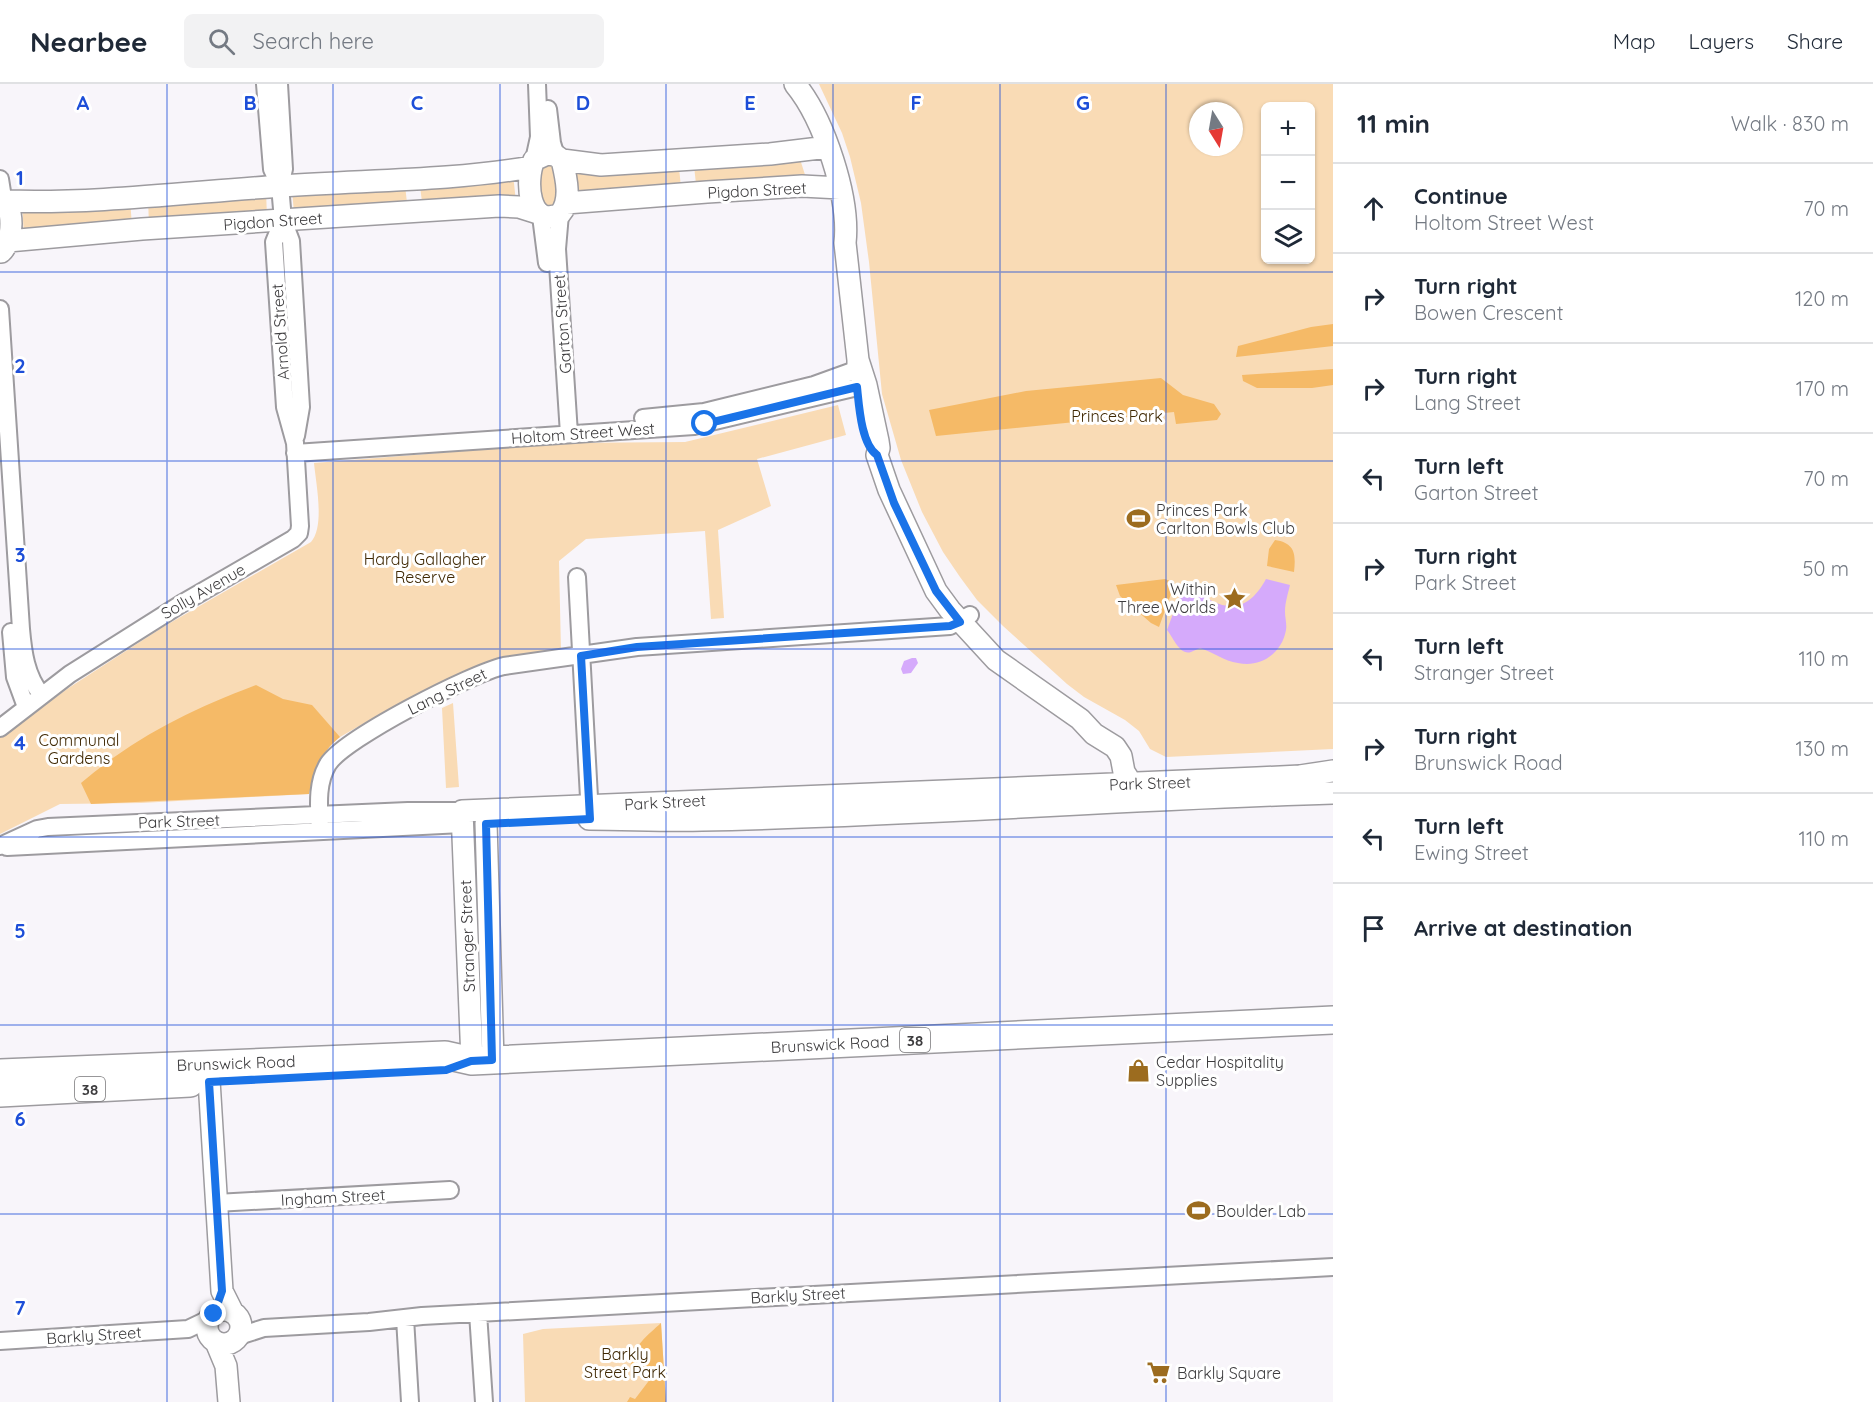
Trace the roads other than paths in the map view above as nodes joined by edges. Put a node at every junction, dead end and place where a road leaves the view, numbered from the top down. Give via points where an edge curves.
1 (265, 84) edge
2 (279, 84) edge
3 (537, 84) edge
4 (547, 84) edge
5 (794, 84) edge
6 (823, 148) junction
7 (559, 158) junction
8 (687, 160) junction
9 (533, 163) junction
10 (280, 186) junction
11 (834, 188) junction
12 (2, 193) edge
13 (690, 193) junction
14 (551, 211) junction
15 (283, 220) junction
16 (2, 251) edge
17 (0, 309) edge
18 (860, 374) junction
19 (564, 429) junction
20 (295, 448) junction
21 (0, 470) edge
22 (577, 577) dead end
23 (965, 619) junction
24 (6, 655) edge
25 (581, 656) junction
26 (41, 694) junction
27 (26, 706) junction
28 (0, 728) edge
29 (1333, 771) edge
30 (1301, 785) junction
31 (1131, 792) junction
32 (1333, 793) edge
33 (590, 813) junction
34 (462, 818) junction
35 (319, 823) junction
36 (486, 824) junction
37 (0, 847) edge
38 (1333, 1020) edge
39 (482, 1061) junction
40 (0, 1073) edge
41 (209, 1073) junction
42 (0, 1094) edge
43 (450, 1190) dead end
44 (216, 1203) junction
45 (1333, 1267) edge
46 (478, 1313) junction
47 (405, 1317) junction
48 (224, 1327) junction
49 (0, 1341) edge
50 (229, 1402) edge
51 (410, 1402) edge
52 (484, 1402) edge

1 - 10 street, Arnold Street via 272,169
2 - 10 street, Arnold Street via 284,169
3 - 9 street via 539,137
4 - 7 street via 549,122
5 - 6 street
6 - 8 street, Pigdon Street
6 - 11 street
7 - 8 street, Pigdon Street via 601,165
7 - 9 street, Pigdon Street via 547,154
7 - 14 street via 565,174
8 - 13 street
9 - 10 street, Pigdon Street via 511,170
9 - 14 street via 530,185 534,206
10 - 12 street, Pigdon Street via 47,202
10 - 15 street, Arnold Street
11 - 13 street, Pigdon Street via 802,186
11 - 18 street via 838,229 845,243
12 - 16 street via 10,223
13 - 14 street, Pigdon Street
14 - 15 street, Pigdon Street via 499,206
14 - 19 street, Garton Street via 557,249
15 - 16 street, Pigdon Street via 120,231
15 - 20 street, Arnold Street via 291,242 302,406
17 - 26 street via 21,629 29,672
18 - 19 street, Holtom Street West via 705,424
18 - 23 street via 867,443 877,455 894,503 920,555
19 - 20 street, Holtom Street West
20 - 26 street, Solly Avenue via 300,526 293,539 172,609
21 - 24 street
22 - 25 street
23 - 25 street, Lang Street via 950,626 637,647
23 - 31 street via 1043,693 1080,719 1103,726 1129,742 1136,759
24 - 27 street
25 - 33 street
25 - 35 street, Lang Street via 484,672 353,741 337,753 324,773 318,797
26 - 27 street
27 - 28 street
29 - 30 street, Park Street
30 - 31 street, Park Street
30 - 32 street, Park Street
31 - 33 street, Park Street
33 - 34 street, Park Street
33 - 36 street, Park Street
34 - 35 street, Park Street
34 - 36 street, Park Street
34 - 39 street, Stranger Street
35 - 37 street, Park Street via 48,827
36 - 39 street, Stranger Street
38 - 39 main road, Brunswick Road / 38
39 - 41 main road, Brunswick Road / 38 via 446,1070
40 - 41 main road, Brunswick Road / 38
41 - 42 main road, Brunswick Road / 38
41 - 44 street
43 - 44 street, Ingham Street
44 - 48 street
45 - 46 street, Barkly Street
46 - 47 street, Barkly Street
46 - 52 street
47 - 48 street, Barkly Street via 264,1328
47 - 51 street
48 - 49 street, Barkly Street
48 - 50 street

